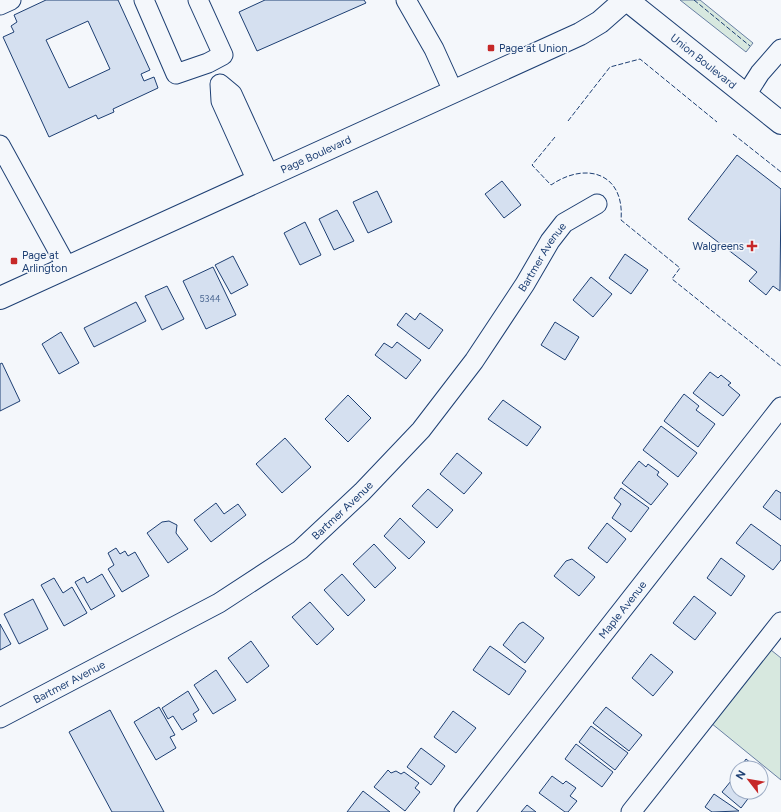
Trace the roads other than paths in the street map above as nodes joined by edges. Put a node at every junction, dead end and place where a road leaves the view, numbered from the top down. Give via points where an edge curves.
1 (11, 0) edge
2 (144, 0) edge
3 (198, 0) edge
4 (406, 0) edge
5 (626, 0) edge
6 (0, 5) edge
7 (781, 49) edge
8 (208, 63) junction
9 (453, 91) junction
10 (746, 95) junction
11 (781, 123) edge
12 (0, 145) edge
13 (263, 178) junction
14 (597, 204) dead end
15 (67, 267) junction
16 (0, 298) edge
17 (781, 407) edge
18 (781, 622) edge
19 (0, 718) edge
20 (464, 812) edge
21 (631, 812) edge

1 - 6 street
2 - 8 street via 176,74
3 - 8 street via 223,55
4 - 9 street via 434,49
5 - 9 main road, Page Boulevard via 600,22 580,34
5 - 10 main road, Union Boulevard
7 - 10 street via 760,73
8 - 13 street via 220,84 232,94
9 - 13 main road, Page Boulevard
10 - 11 main road, Union Boulevard
12 - 15 street
13 - 15 main road, Page Boulevard
14 - 19 street, Bartmer Avenue via 564,223 550,240 525,284 474,361 420,430 362,492 300,550 219,603
15 - 16 main road, Page Boulevard
17 - 20 street, Maple Avenue
18 - 21 street

